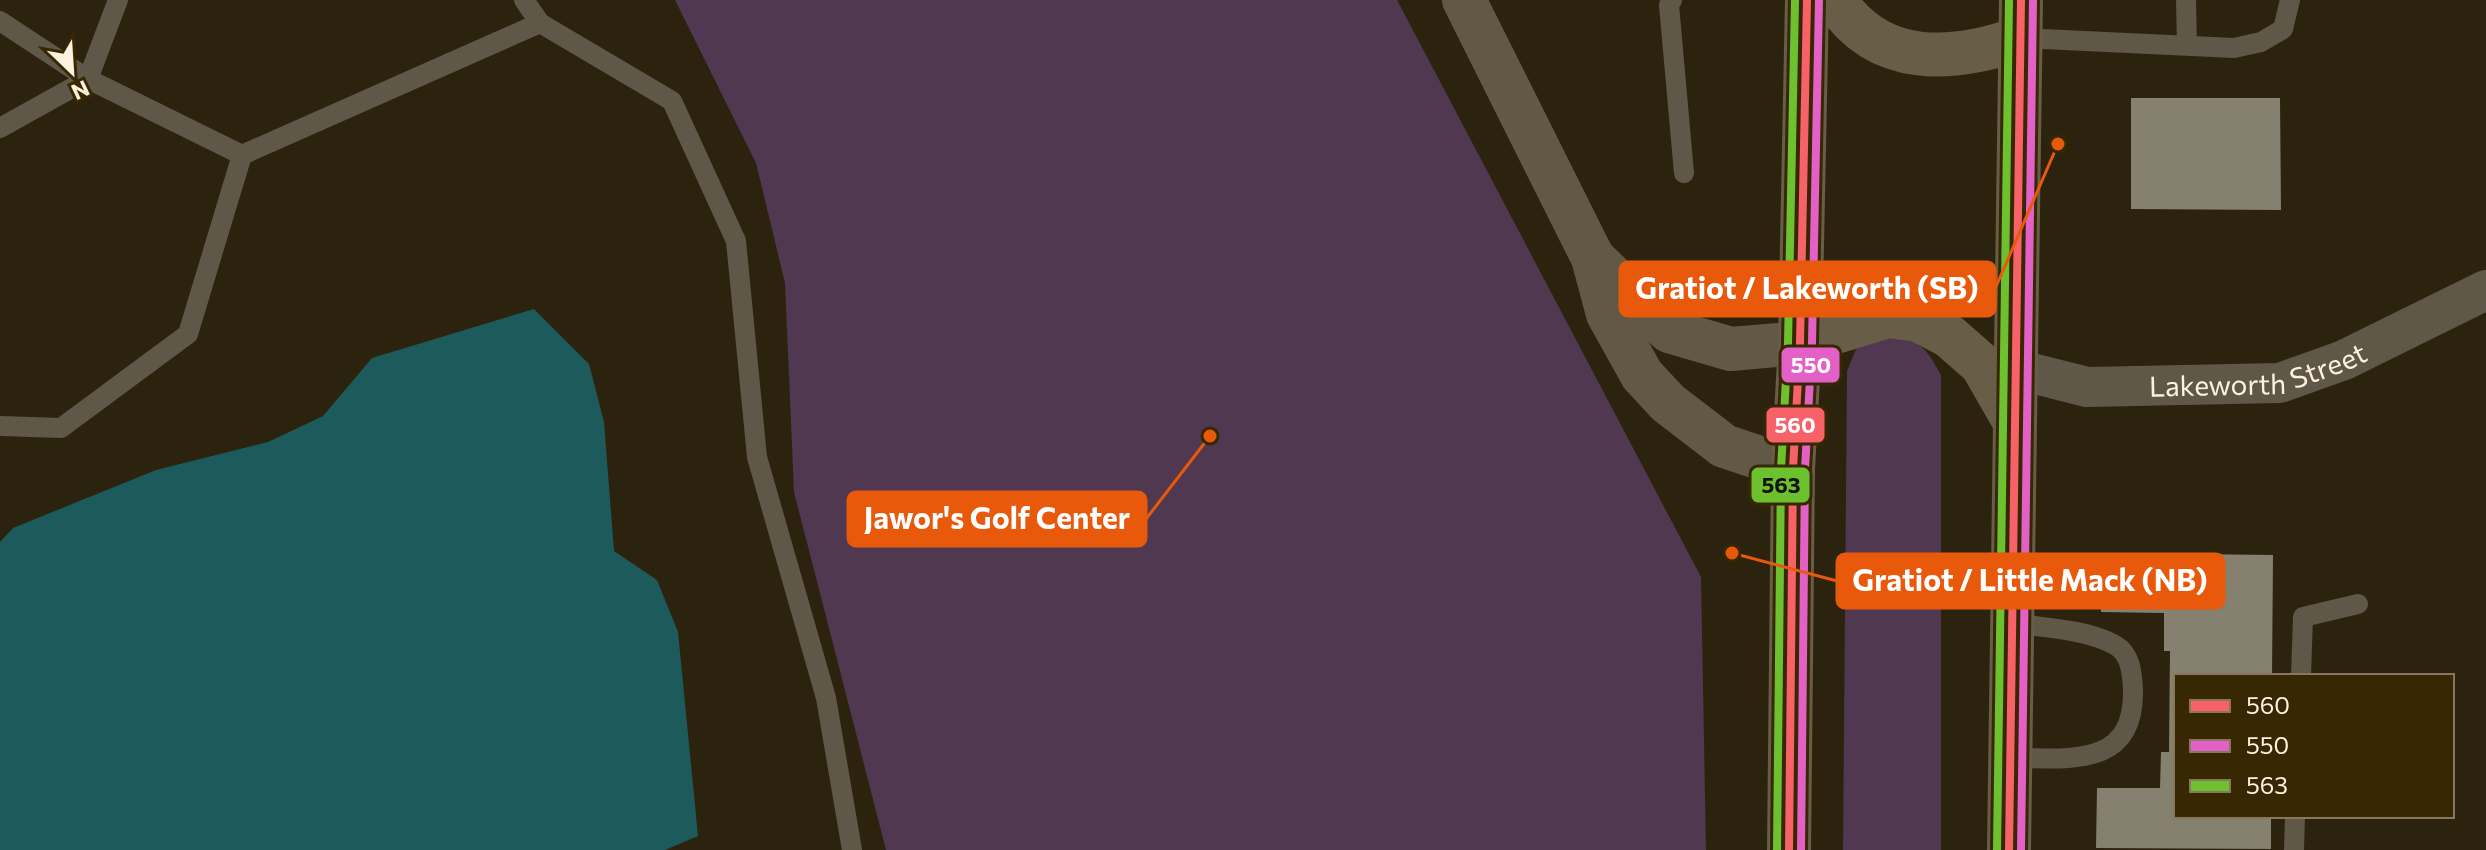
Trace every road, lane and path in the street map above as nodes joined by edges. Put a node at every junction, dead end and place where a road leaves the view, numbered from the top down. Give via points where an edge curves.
1 (118, 0) edge
2 (524, 0) edge
3 (1672, 0) edge
4 (1807, 0) edge
5 (1835, 0) edge
6 (2186, 0) edge
7 (2290, 0) edge
8 (1467, 1) edge
9 (2021, 19) edge
10 (0, 21) edge
11 (540, 23) junction
12 (2187, 46) junction
13 (88, 79) junction
14 (0, 128) edge
15 (242, 155) junction
16 (1684, 173) dead end
17 (1593, 258) junction
18 (2486, 290) edge
19 (1800, 343) junction
20 (2016, 369) junction
21 (2013, 419) junction
22 (0, 426) edge
23 (1793, 469) junction
24 (2358, 604) dead end
25 (2012, 623) junction
26 (2301, 674) edge
27 (2010, 758) junction
28 (2295, 818) edge
29 (852, 850) edge
30 (1789, 850) edge
31 (2009, 850) edge
32 (2294, 850) edge

1 - 13 lane
2 - 11 lane
3 - 16 lane
4 - 19 main road
5 - 9 main road via 1874,39 1908,54 1985,51
6 - 12 lane
7 - 12 lane via 2283,29 2261,42 2234,48
8 - 17 main road
9 - 12 lane
9 - 20 main road
10 - 13 lane
11 - 15 lane
11 - 29 lane via 672,101 736,241 757,457 826,698
13 - 14 lane
13 - 15 lane
15 - 22 lane via 188,334 61,428
17 - 19 main road via 1669,331 1731,349
17 - 23 main road via 1608,314 1642,375 1668,403 1724,446
18 - 20 street, Lakeworth Street via 2344,360 2280,383 2087,387
19 - 21 main road via 1888,316 1918,320 1949,336 1982,365
19 - 23 main road
20 - 21 main road
21 - 25 main road
23 - 30 main road
24 - 26 lane via 2303,617
25 - 27 main road
25 - 27 lane via 2085,634 2118,646 2132,667 2133,708 2124,736 2106,750 2082,757
27 - 31 main road
28 - 32 lane

